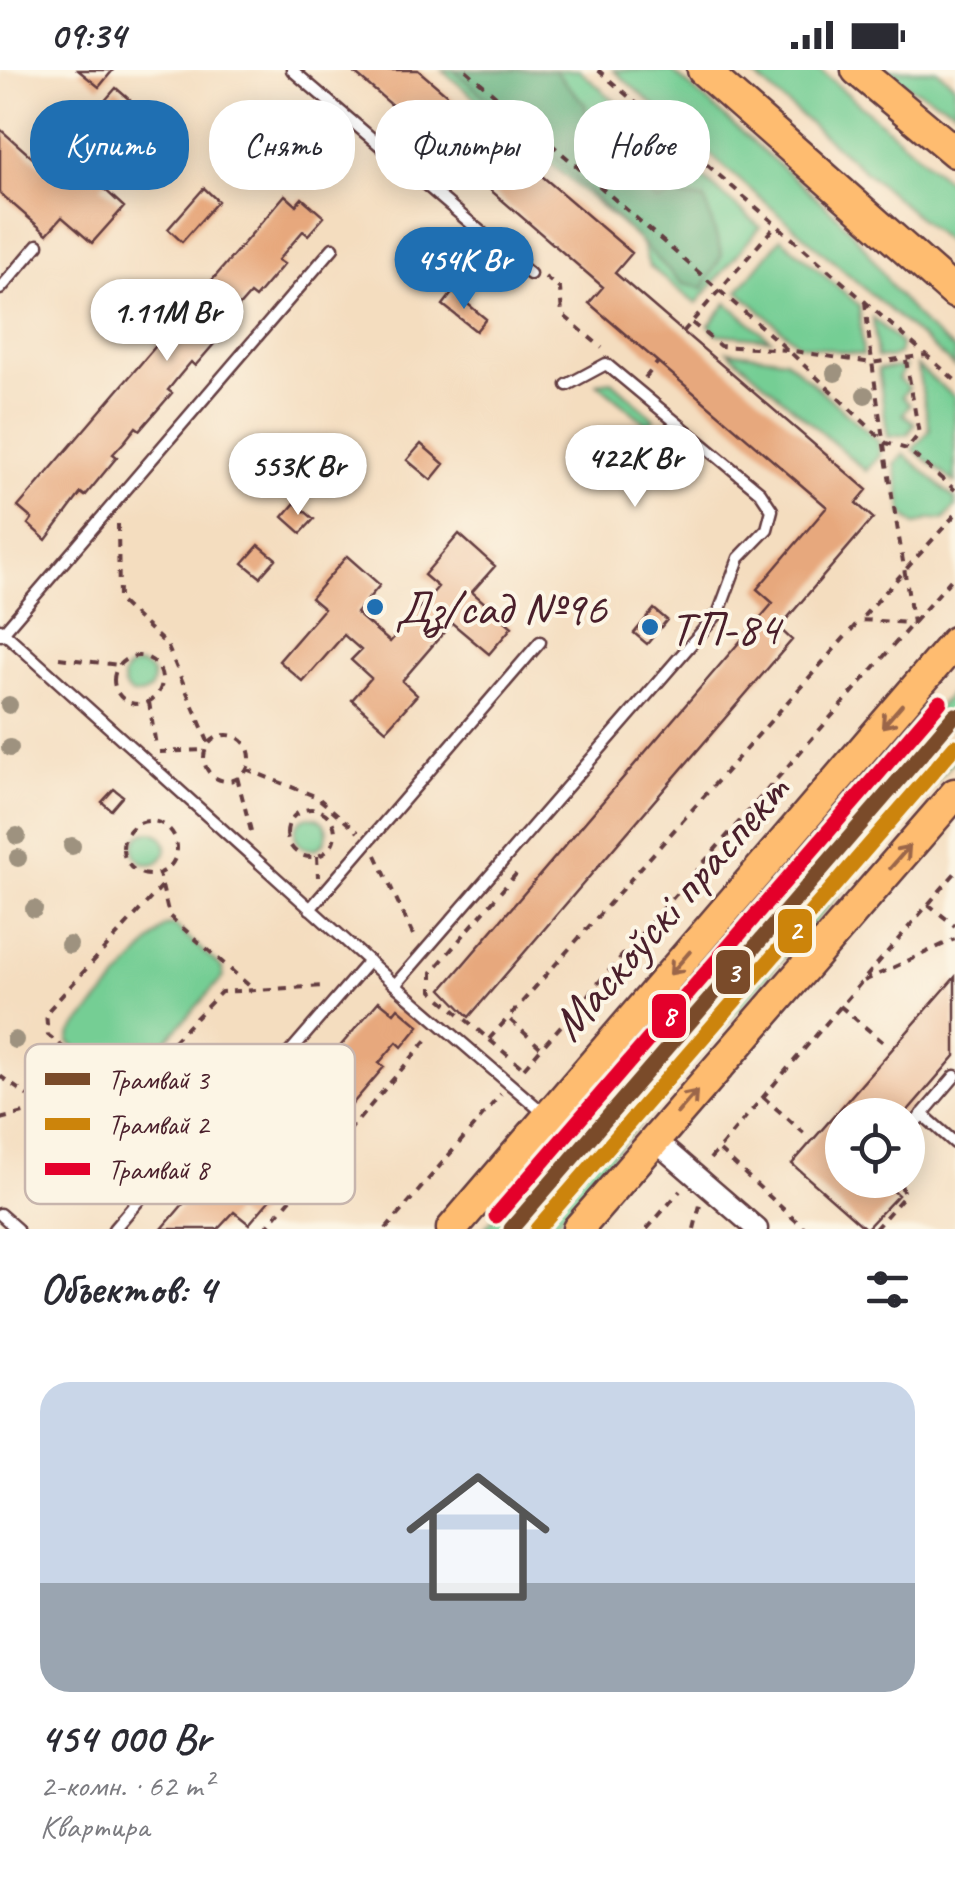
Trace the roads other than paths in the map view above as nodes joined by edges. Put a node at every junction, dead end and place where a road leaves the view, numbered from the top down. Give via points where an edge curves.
1 (292, 70) edge
2 (703, 70) edge
3 (857, 70) edge
4 (955, 152) edge
5 (38, 245) dead end
6 (334, 248) dead end
7 (530, 274) dead end
8 (0, 288) edge
9 (955, 293) edge
10 (567, 385) dead end
11 (1, 632) edge
12 (540, 642) dead end
13 (955, 642) edge
14 (955, 794) edge
15 (310, 909) junction
16 (368, 961) junction
17 (396, 985) junction
18 (297, 1044) edge
19 (955, 1076) edge
20 (925, 1111) edge
21 (548, 1116) junction
22 (925, 1117) edge
23 (654, 1140) junction
24 (955, 1143) edge
25 (135, 1204) edge
26 (0, 1214) edge
27 (17, 1229) edge
28 (114, 1229) edge
29 (452, 1229) edge
30 (578, 1229) edge
31 (757, 1229) edge

1 - 7 lane
2 - 9 main road
3 - 4 main road
5 - 8 lane
6 - 11 lane
10 - 17 lane via 606,364 760,492 772,510 767,528 738,558 720,612
11 - 15 lane
12 - 15 lane
13 -> 21 main road, Маскоўскі праспект
23 -> 14 main road
15 - 16 lane
16 - 17 lane
16 - 18 lane
17 - 21 lane
19 - 20 lane
21 - 29 main road, Маскоўскі праспект
22 - 24 lane
23 - 30 main road
23 - 31 street
25 - 28 lane
26 - 27 lane

